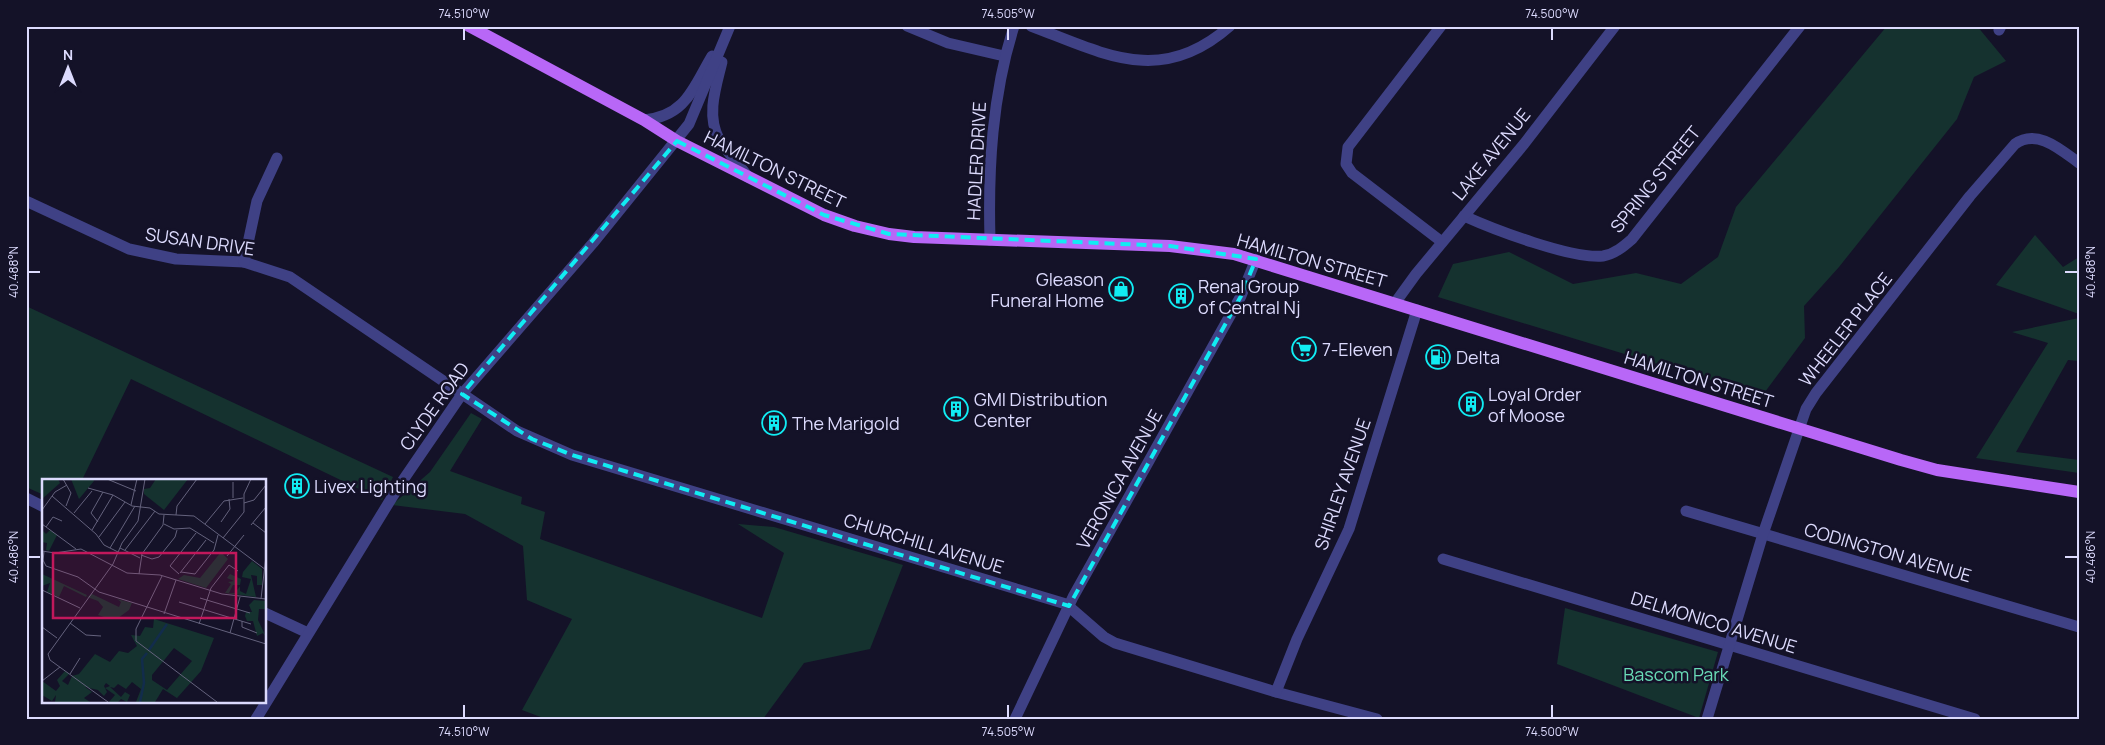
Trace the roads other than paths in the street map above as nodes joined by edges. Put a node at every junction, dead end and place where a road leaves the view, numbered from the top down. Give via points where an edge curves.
1 (469, 26) edge
2 (730, 26) edge
3 (907, 26) edge
4 (1014, 26) edge
5 (1031, 26) edge
6 (1230, 26) edge
7 (1441, 26) edge
8 (1615, 26) edge
9 (1800, 26) edge
10 (1004, 56) junction
11 (644, 120) junction
12 (677, 141) junction
13 (277, 158) dead end
14 (2079, 163) edge
15 (748, 176) junction
16 (26, 201) edge
17 (1464, 216) junction
18 (990, 240) junction
19 (1442, 242) junction
20 (1256, 259) junction
21 (244, 262) junction
22 (1395, 303) junction
23 (1417, 310) junction
24 (462, 394) junction
25 (1799, 429) junction
26 (2079, 492) edge
27 (26, 498) edge
28 (42, 505) edge
29 (1686, 512) dead end
30 (1763, 534) junction
31 (1443, 559) dead end
32 (1069, 606) junction
33 (266, 613) edge
34 (2079, 628) edge
35 (308, 633) junction
36 (1729, 645) junction
37 (1276, 692) junction
38 (256, 719) edge
39 (1015, 719) edge
40 (1377, 719) edge
41 (1707, 719) edge
42 (1975, 719) edge

1 - 11 main road, HAMILTON STREET
2 - 11 street via 684,104 665,116
2 - 12 street, CLYDE ROAD via 698,107
2 - 15 street via 713,101 713,122 719,138
3 - 10 street via 948,43
4 - 10 street, HADLER DRIVE
5 - 6 street via 1116,58 1137,62 1183,55 1203,46
7 - 19 street via 1348,147 1346,164 1352,173
8 - 17 street, LAKE AVENUE
9 - 17 street, SPRING STREET via 1632,239 1619,250 1604,256 1586,256
10 - 18 street, HADLER DRIVE via 992,138
11 - 12 main road, HAMILTON STREET
12 - 15 main road, HAMILTON STREET
12 - 24 street, CLYDE ROAD
13 - 21 street via 257,201
14 - 25 street, WHEELER PLACE via 2045,141 2032,138 2015,144 1970,196 1816,393
15 - 18 main road, HAMILTON STREET via 824,215 854,226 905,236
16 - 21 street, SUSAN DRIVE via 129,249 176,259
17 - 19 street, LAKE AVENUE
18 - 20 main road, HAMILTON STREET via 1170,246
19 - 22 street, LAKE AVENUE
20 - 22 main road, HAMILTON STREET
20 - 32 street, VERONICA AVENUE via 1241,296
21 - 24 street, SUSAN DRIVE via 290,277
22 - 23 main road, HAMILTON STREET
23 - 25 main road, HAMILTON STREET
23 - 37 street, SHIRLEY AVENUE via 1349,529 1296,640
24 - 32 street, CHURCHILL AVENUE via 532,439 572,455
24 - 35 street, CLYDE ROAD via 399,486
25 - 26 main road, HAMILTON STREET via 1937,470
25 - 30 street, WHEELER PLACE
27 - 28 street
29 - 30 street, CODINGTON AVENUE
30 - 34 street, CODINGTON AVENUE
30 - 36 street, WHEELER PLACE
31 - 36 street, DELMONICO AVENUE
32 - 37 street, CHURCHILL AVENUE via 1104,638 1115,643
32 - 39 street, VERONICA AVENUE
33 - 35 street
35 - 38 street, CLYDE ROAD
36 - 41 street, WHEELER PLACE
36 - 42 street, DELMONICO AVENUE
37 - 40 street, CHURCHILL AVENUE

